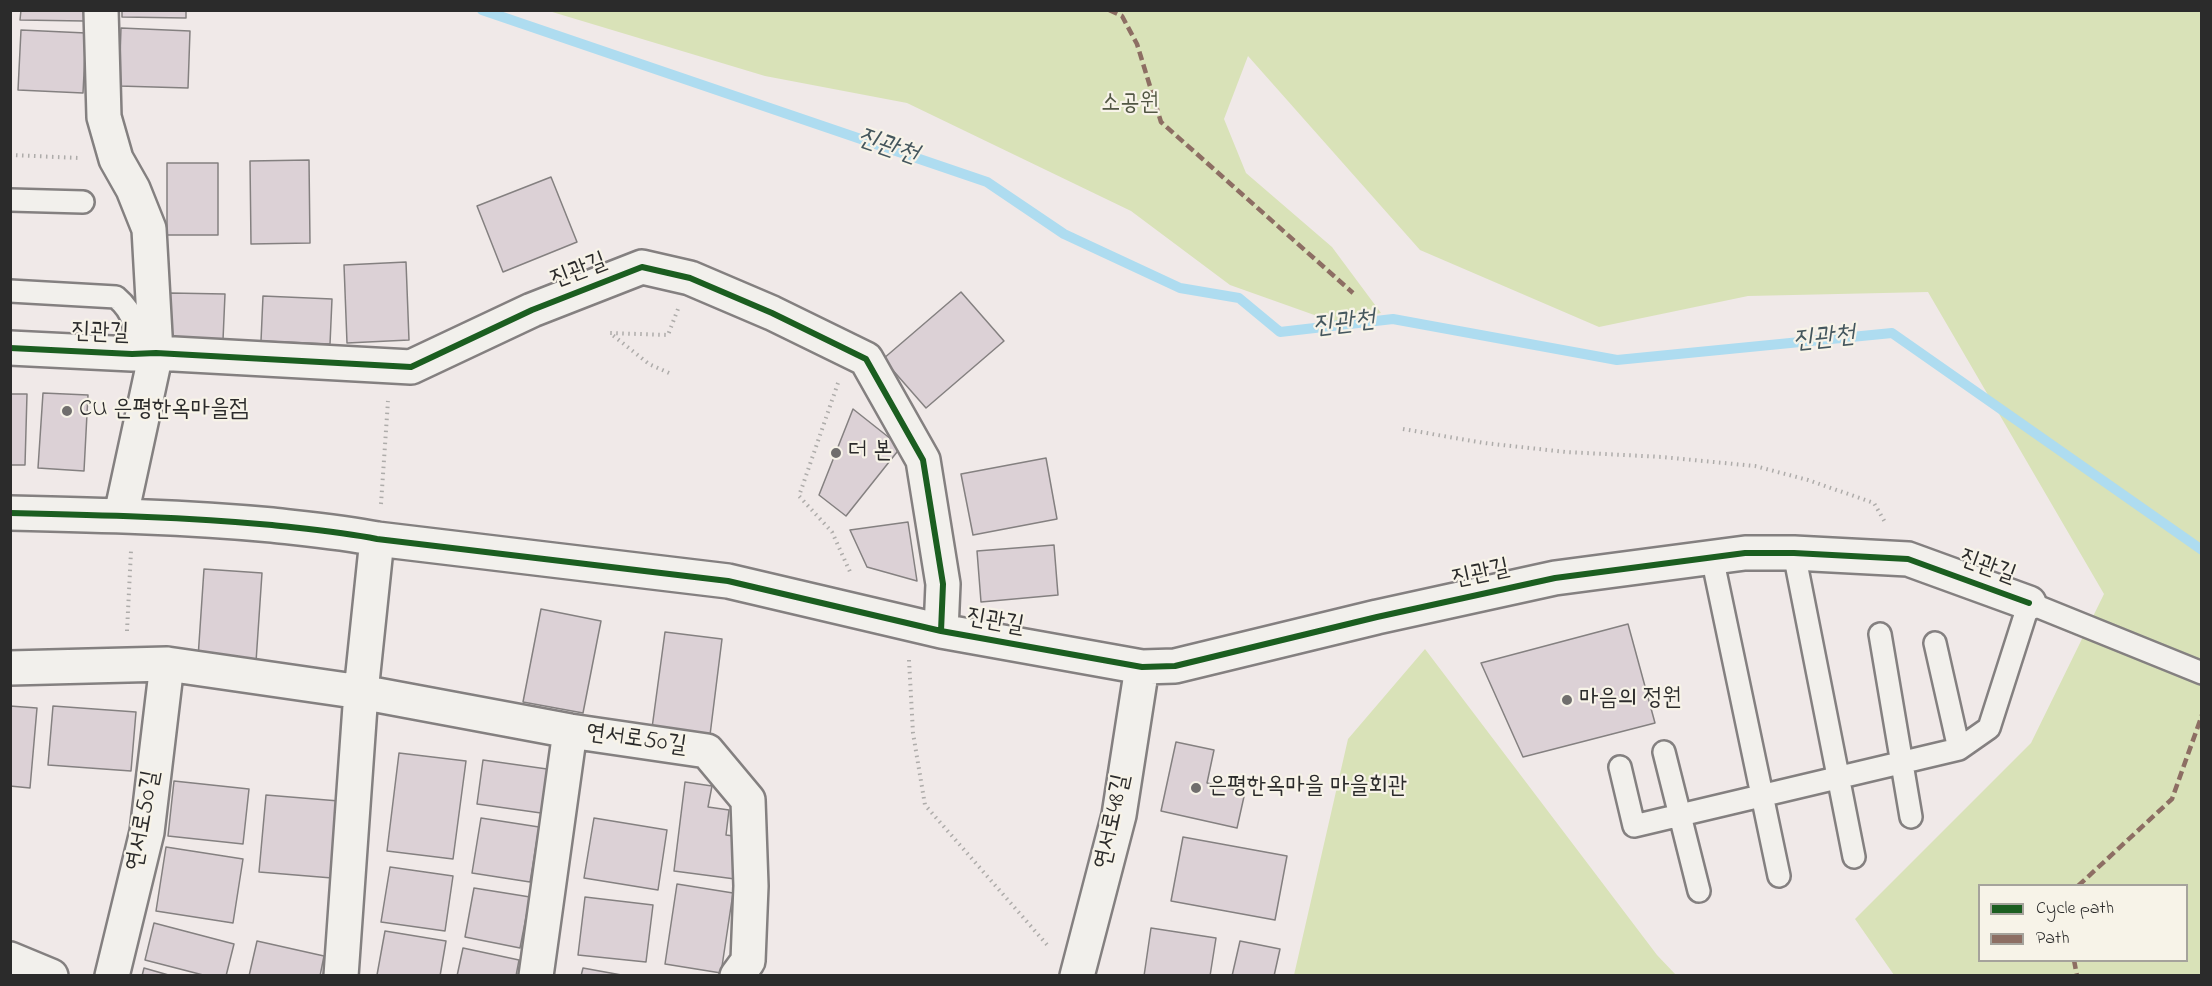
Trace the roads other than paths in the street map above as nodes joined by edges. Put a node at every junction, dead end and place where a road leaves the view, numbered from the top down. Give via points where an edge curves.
1 (101, 10) edge
2 (10, 200) edge
3 (83, 202) dead end
4 (10, 291) edge
5 (10, 348) edge
6 (144, 354) junction
7 (10, 513) edge
8 (121, 515) junction
9 (379, 524) junction
10 (1794, 553) junction
11 (1712, 557) junction
12 (2029, 603) junction
13 (941, 631) junction
14 (1880, 634) dead end
15 (1935, 643) dead end
16 (167, 664) junction
17 (10, 668) edge
18 (1142, 668) junction
19 (2202, 673) edge
20 (361, 693) junction
21 (570, 731) junction
22 (1959, 749) junction
23 (1664, 752) dead end
24 (1903, 764) junction
25 (1620, 767) dead end
26 (1838, 778) junction
27 (1762, 795) junction
28 (1679, 815) junction
29 (1911, 817) dead end
30 (1854, 857) dead end
31 (1779, 876) dead end
32 (1699, 891) dead end
33 (10, 959) edge
34 (1066, 965) edge
35 (51, 975) edge
36 (112, 975) edge
37 (341, 975) edge
38 (536, 975) edge
39 (737, 975) edge

1 - 6 street, 진관길 via 104,117 116,159 149,229
2 - 3 lane
4 - 6 lane via 116,297 127,306
5 - 6 street, 진관길
6 - 8 street, 진관길
6 - 13 street, 진관길 via 411,367 532,310 642,267 690,278 866,359 923,460 943,584
7 - 8 street, 진관길
8 - 9 street, 진관길 via 346,532
9 - 13 street, 진관길 via 728,581
9 - 20 street
10 - 11 street, 진관길
10 - 12 street, 진관길 via 1908,559
10 - 26 lane
11 - 18 street, 진관길 via 1556,578 1175,666
11 - 27 lane
12 - 19 lane, 진관길
12 - 22 lane via 1989,728
13 - 18 street, 진관길
14 - 24 lane
15 - 22 lane
16 - 17 street, 연서로50길
16 - 20 street, 연서로50길
16 - 36 street, 연서로50길 via 147,832
18 - 34 street, 연서로48길 via 1119,814
20 - 21 street, 연서로50길
20 - 37 street
21 - 38 street
21 - 39 street, 연서로50길 via 707,751 748,800 748,961
22 - 24 lane
23 - 28 lane
24 - 26 lane
24 - 29 lane
25 - 28 lane via 1634,826
26 - 27 lane
26 - 30 lane
27 - 28 lane
27 - 31 lane
28 - 32 lane
33 - 35 street

